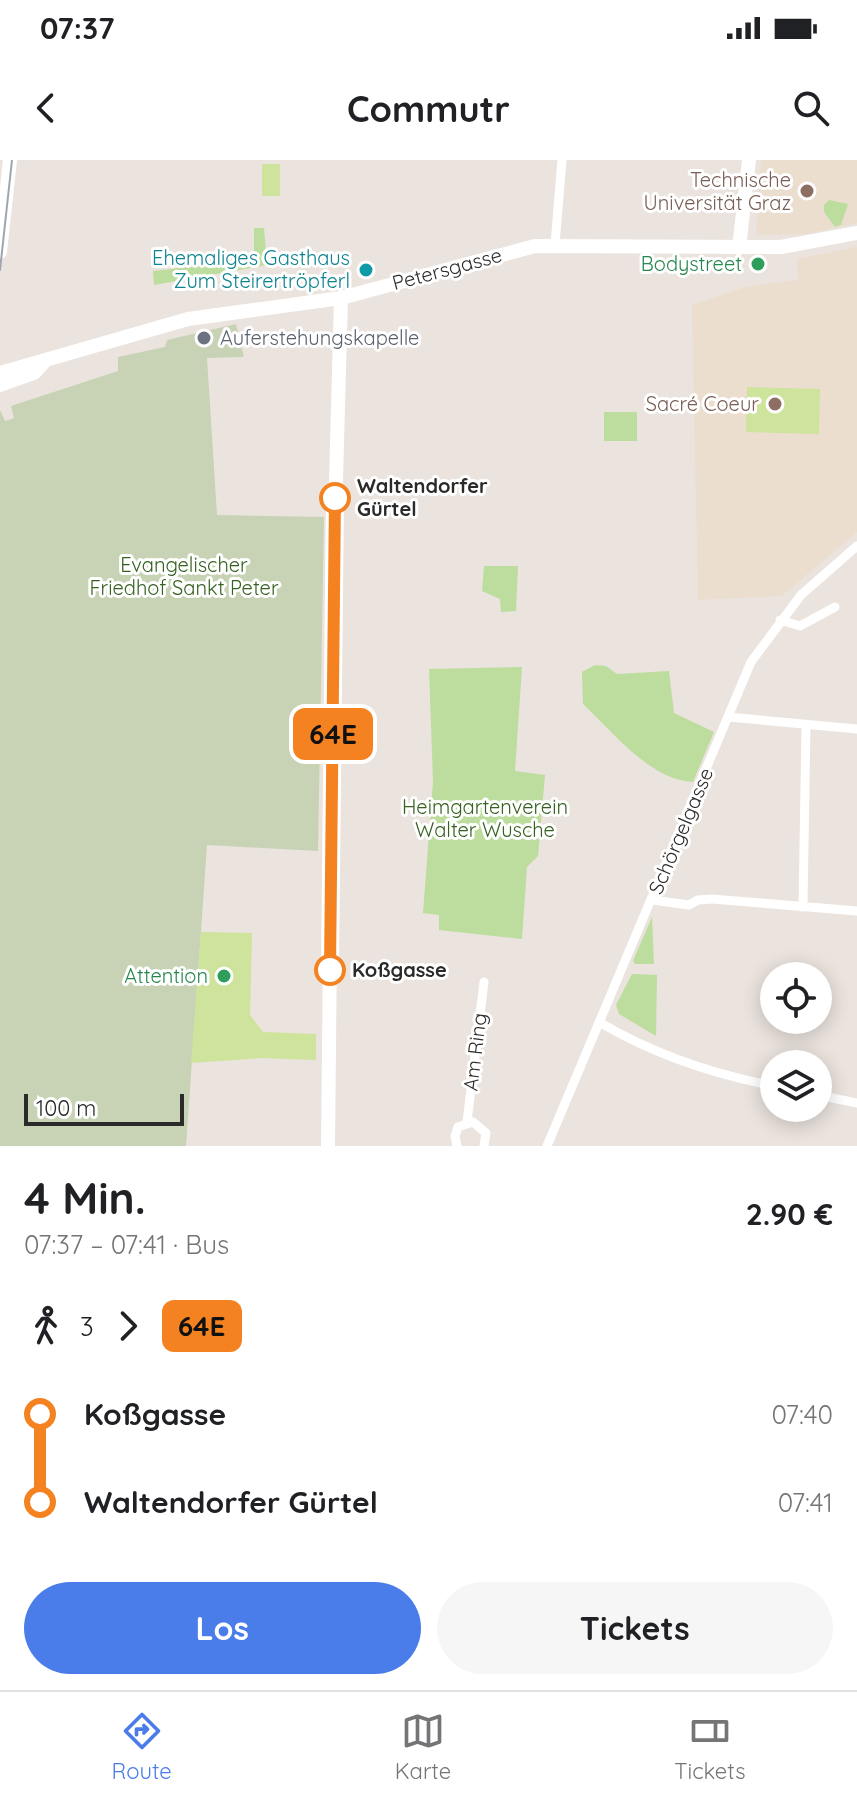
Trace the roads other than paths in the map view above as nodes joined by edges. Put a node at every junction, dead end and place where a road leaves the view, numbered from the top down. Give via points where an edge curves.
1 (10, 160) edge
2 (562, 160) edge
3 (749, 160) edge
4 (857, 233) edge
5 (555, 244) junction
6 (739, 248) junction
7 (0, 252) edge
8 (341, 298) junction
9 (45, 361) junction
10 (0, 373) edge
11 (0, 385) edge
12 (857, 546) edge
13 (835, 607) dead end
14 (780, 620) junction
15 (728, 717) junction
16 (806, 725) junction
17 (857, 729) edge
18 (652, 900) junction
19 (803, 907) junction
20 (857, 911) edge
21 (484, 982) dead end
22 (599, 1022) junction
23 (760, 1082) edge
24 (832, 1098) edge
25 (857, 1103) edge
26 (467, 1122) junction
27 (328, 1146) edge
28 (457, 1146) edge
29 (486, 1146) edge
30 (547, 1146) edge

1 - 7 main road
2 - 5 street
3 - 6 main road
4 - 6 main road, Petersgasse via 790,246
5 - 6 main road, Petersgasse
5 - 8 main road, Petersgasse
8 - 9 main road, Petersgasse via 188,319
8 - 27 main road
9 - 10 main road, Petersgasse
9 - 11 main road, Petersgasse via 34,373
12 - 14 street, Schörgelgasse via 822,573
13 - 14 street via 800,626
14 - 15 street, Schörgelgasse via 751,662
15 - 16 street
15 - 18 street, Schörgelgasse
16 - 17 street
16 - 19 street
18 - 19 street
18 - 22 street, Schörgelgasse
19 - 20 street
21 - 26 street, Am Ring
22 - 23 street via 694,1066
22 - 30 street, Schörgelgasse
24 - 25 street
26 - 28 street, Am Ring via 456,1132
26 - 29 street via 483,1128

